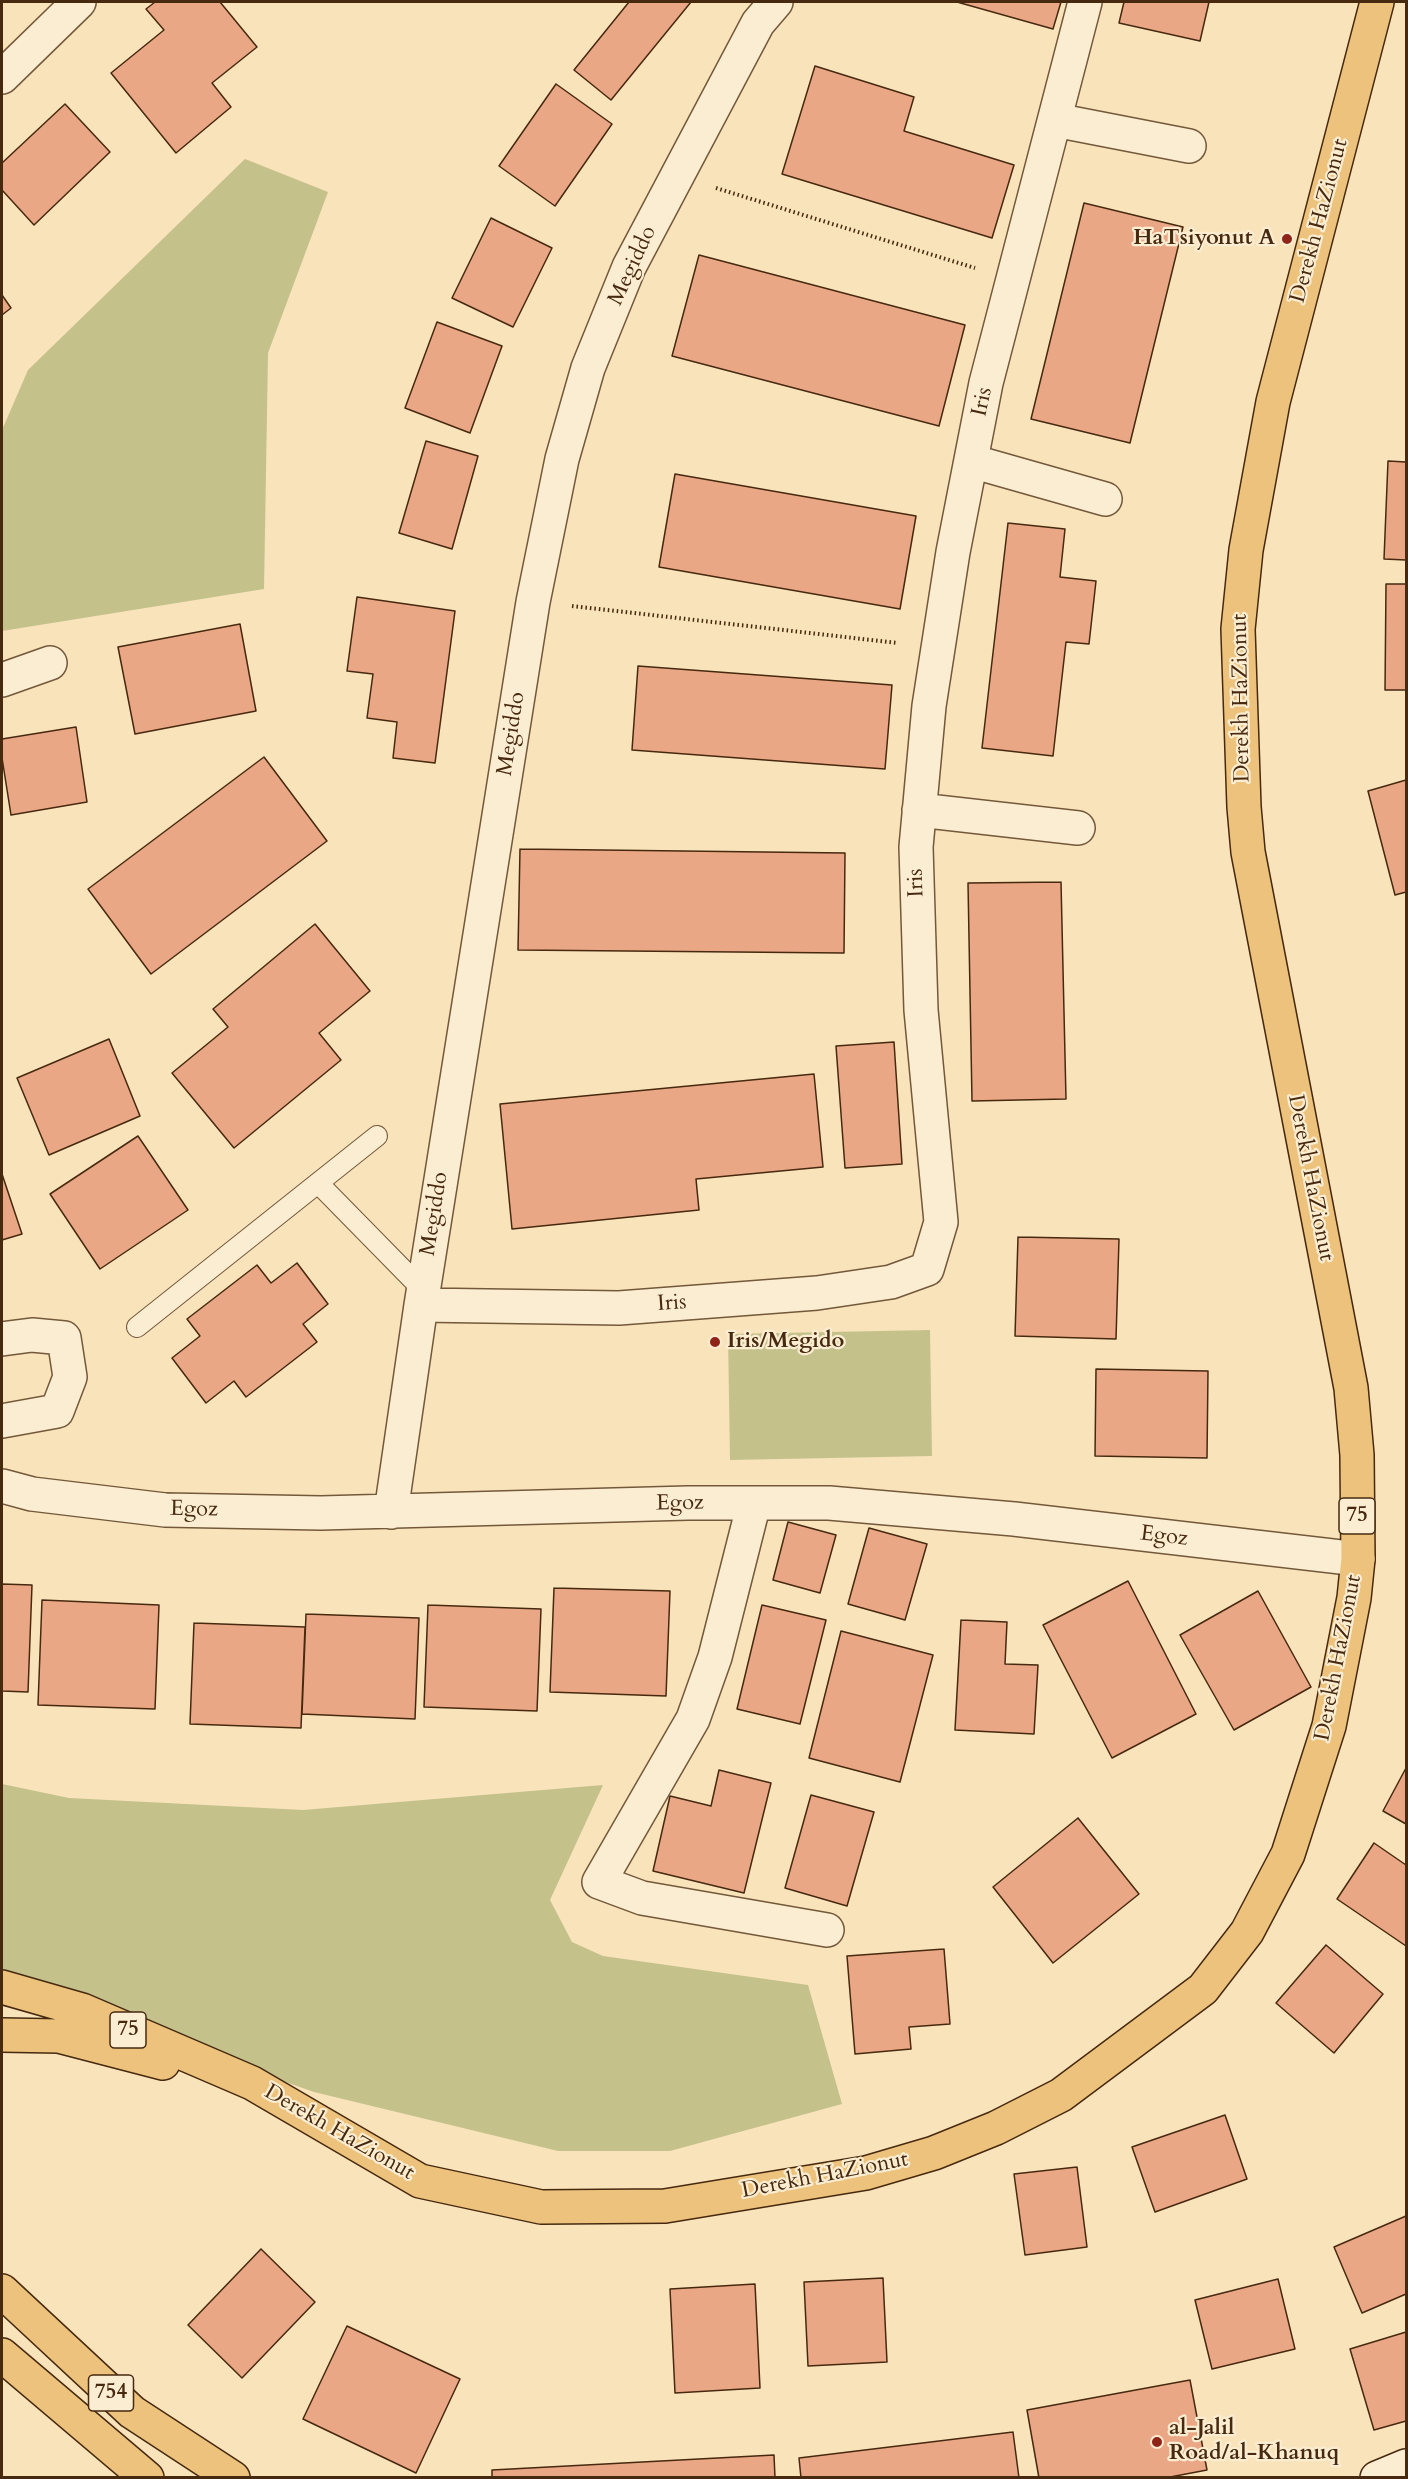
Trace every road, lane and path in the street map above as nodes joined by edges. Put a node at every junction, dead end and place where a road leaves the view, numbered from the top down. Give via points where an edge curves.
1 (79, 2) edge
2 (776, 2) edge
3 (1085, 2) edge
4 (1377, 2) edge
5 (2, 77) edge
6 (1055, 120) junction
7 (1189, 146) dead end
8 (678, 177) junction
9 (1014, 279) junction
10 (971, 461) junction
11 (1105, 499) dead end
12 (532, 602) junction
13 (938, 648) junction
14 (50, 663) dead end
15 (2, 680) edge
16 (919, 810) junction
17 (1078, 828) dead end
18 (377, 1136) dead end
19 (318, 1183) junction
20 (422, 1298) junction
21 (138, 1327) dead end
22 (2, 1339) edge
23 (2, 1421) edge
24 (2, 1486) edge
25 (754, 1503) junction
26 (391, 1512) junction
27 (1358, 1559) junction
28 (827, 1930) dead end
29 (2, 1987) edge
30 (2, 2035) edge
31 (252, 2083) junction
32 (2, 2291) edge
33 (2, 2355) edge
34 (1407, 2466) edge
35 (147, 2478) edge
36 (233, 2478) edge
37 (1377, 2478) edge

1 - 5 street
2 - 8 street, Megiddo via 758,23
3 - 6 street, Iris
4 - 27 main road, Derekh HaZionut / 75 via 1273,402 1246,550 1238,628 1248,852 1351,1388 1357,1455
6 - 7 street
6 - 9 street, Iris
8 - 9 path
8 - 12 street, Megiddo via 629,267 588,368 562,459
9 - 10 street, Iris
10 - 11 street
10 - 13 street, Iris
12 - 13 path
12 - 20 street, Megiddo
13 - 16 street, Iris
14 - 15 street
16 - 17 street
16 - 20 street, Iris via 916,847 921,1010 941,1222 927,1269 891,1282 817,1293 642,1306
18 - 19 lane
19 - 20 lane
19 - 21 lane
20 - 26 street, Megiddo
22 - 23 street via 32,1335 64,1338 70,1377 57,1411
24 - 26 street, Egoz via 32,1494 165,1510
25 - 26 street, Egoz
25 - 27 street, Egoz via 829,1503 1014,1519
25 - 28 street via 715,1657 693,1719 599,1882 642,1898
27 - 31 main road, Derekh HaZionut / 75 via 1329,1726 1288,1854 1247,1932 1203,1989 1061,2095 996,2128 934,2153 843,2177 665,2206 541,2207 420,2181
29 - 31 main road, Derekh HaZionut / 75 via 82,2010
30 - 31 main road, Derekh HaZionut / 75 via 59,2036
32 - 36 main road, 754 via 132,2412
33 - 35 main road, 754
34 - 37 street

